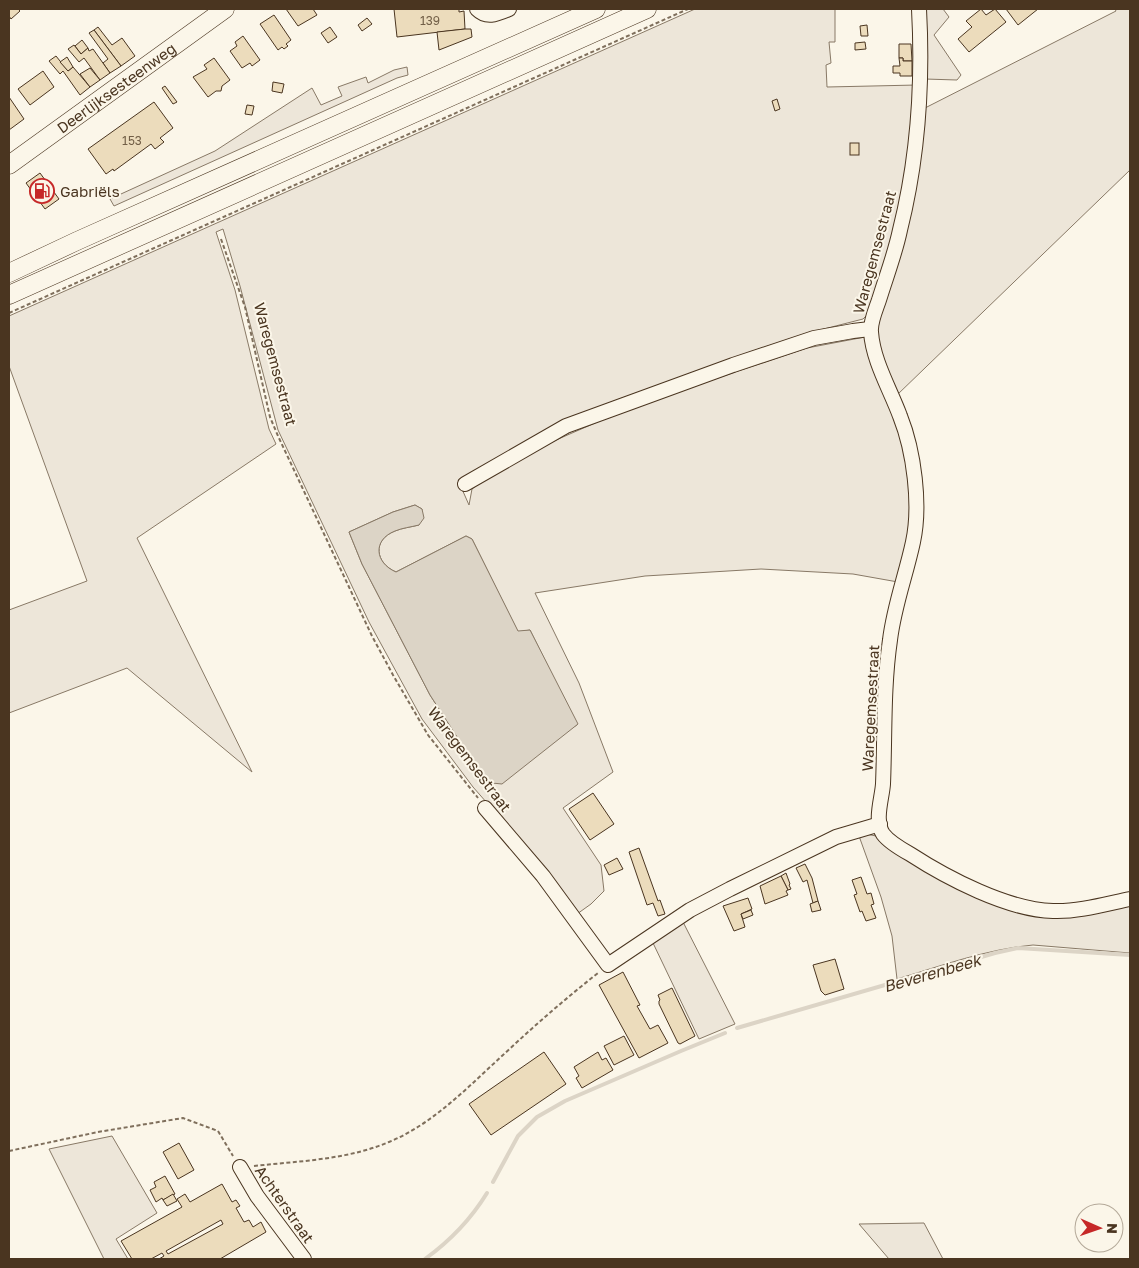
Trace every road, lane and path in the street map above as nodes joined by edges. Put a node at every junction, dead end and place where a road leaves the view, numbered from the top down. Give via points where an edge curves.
1 (225, 9) edge
2 (477, 9) edge
3 (509, 9) edge
4 (596, 9) edge
5 (647, 9) edge
6 (688, 9) edge
7 (919, 9) edge
8 (9, 166) edge
9 (220, 239) dead end
10 (9, 274) edge
11 (9, 295) edge
12 (9, 313) edge
13 (870, 329) junction
14 (464, 484) dead end
15 (485, 808) joint
16 (880, 824) junction
17 (1130, 899) edge
18 (608, 965) junction
19 (9, 1151) edge
20 (240, 1168) junction
21 (304, 1259) edge

1 - 8 main road, Deerlijksesteenweg
2 - 3 street via 485,15 495,16
4 - 10 main road
5 - 11 main road
6 - 12 path
7 - 13 street, Waregemsestraat via 920,87 910,181 900,230
9 - 15 path, Waregemsestraat via 244,307 270,417 278,436 393,675 428,735
13 - 14 street via 814,338 566,426
13 - 16 street, Waregemsestraat via 876,358 910,449 915,486 914,540 890,637 884,702
15 - 18 street, Waregemsestraat via 543,876
16 - 17 street via 884,835 929,866 961,884 1014,904 1053,912
16 - 18 street via 836,837 730,889 690,910
18 - 20 path via 561,1002 459,1096 406,1134 344,1156
19 - 20 path via 183,1118 218,1130
20 - 21 street, Achterstraat

